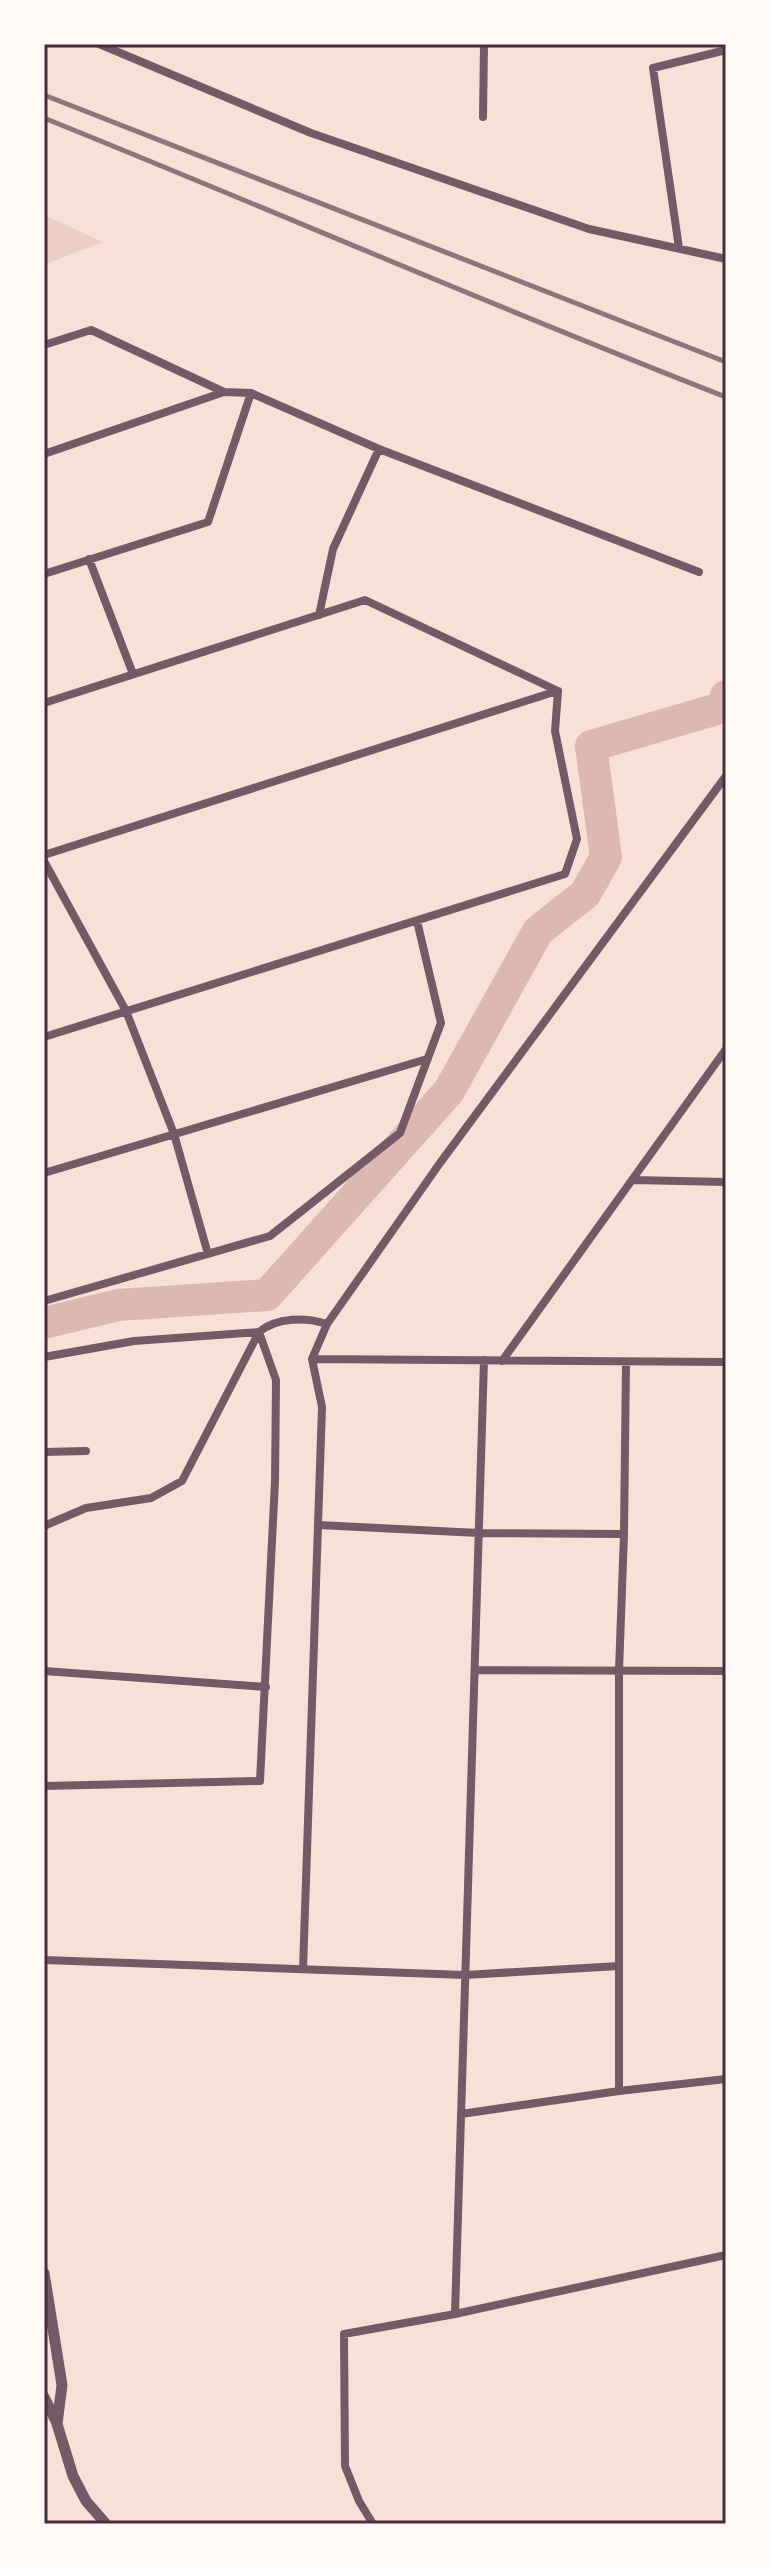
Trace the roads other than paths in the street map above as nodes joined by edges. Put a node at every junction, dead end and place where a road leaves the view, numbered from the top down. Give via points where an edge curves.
1 (99, 44) edge
2 (484, 44) edge
3 (726, 50) edge
4 (483, 117) dead end
5 (679, 248) junction
6 (726, 259) edge
7 (44, 345) edge
8 (224, 392) junction
9 (251, 393) junction
10 (379, 449) junction
11 (44, 454) edge
12 (89, 559) junction
13 (699, 572) dead end
14 (44, 574) edge
15 (319, 615) junction
16 (133, 674) junction
17 (558, 691) junction
18 (44, 703) edge
19 (726, 776) edge
20 (44, 855) edge
21 (44, 861) edge
22 (417, 921) junction
23 (126, 1011) junction
24 (44, 1037) edge
25 (726, 1049) edge
26 (427, 1059) junction
27 (174, 1134) junction
28 (44, 1173) edge
29 (632, 1180) junction
30 (726, 1182) edge
31 (208, 1254) junction
32 (44, 1301) edge
33 (327, 1324) junction
34 (259, 1332) junction
35 (44, 1357) edge
36 (312, 1359) junction
37 (484, 1360) junction
38 (502, 1361) junction
39 (626, 1362) junction
40 (726, 1362) edge
41 (86, 1451) dead end
42 (44, 1452) edge
43 (318, 1525) junction
44 (44, 1526) edge
45 (479, 1533) junction
46 (624, 1534) junction
47 (475, 1670) junction
48 (44, 1671) edge
49 (619, 1671) junction
50 (726, 1671) edge
51 (266, 1687) junction
52 (44, 1786) edge
53 (44, 1960) edge
54 (619, 1966) junction
55 (303, 1969) junction
56 (465, 1975) junction
57 (726, 2079) edge
58 (619, 2091) junction
59 (461, 2114) junction
60 (726, 2255) edge
61 (44, 2273) edge
62 (455, 2314) junction
63 (44, 2397) edge
64 (57, 2424) junction
65 (106, 2524) edge
66 (373, 2524) edge

1 - 5 street via 326,138 589,229
2 - 4 street
3 - 5 street via 653,68
5 - 6 street
7 - 8 street via 91,330
8 - 9 street
8 - 11 street
9 - 10 street
9 - 12 street via 208,522
10 - 13 street
10 - 15 street via 333,549
12 - 14 street
12 - 16 street
15 - 16 street
15 - 17 street via 365,600
16 - 18 street
17 - 20 street
17 - 22 street via 555,731 577,839 565,874
19 - 33 street
21 - 23 street
22 - 23 street
22 - 26 street via 441,1023
23 - 24 street
23 - 27 street
25 - 29 street
26 - 27 street
26 - 31 street via 400,1133 270,1236
27 - 28 street
27 - 31 street
29 - 30 street
29 - 38 street
31 - 32 street
33 - 34 street via 271,1322
33 - 36 street
34 - 35 street via 134,1341
34 - 44 street via 182,1481 151,1498 86,1508
34 - 51 street via 276,1380
36 - 37 street
36 - 43 street via 322,1407
37 - 38 street
37 - 45 street
38 - 39 street
39 - 40 street
39 - 46 street
41 - 42 street
43 - 45 street
43 - 55 street
45 - 46 street
45 - 47 street
46 - 49 street
47 - 49 street
47 - 56 street
48 - 51 street
49 - 50 street
49 - 54 street
51 - 52 street via 260,1781
53 - 55 street
54 - 56 street
54 - 58 street
55 - 56 street
56 - 59 street
57 - 58 street
58 - 59 street
59 - 62 street
60 - 62 street
61 - 64 street via 62,2385
62 - 66 street via 344,2334 345,2466
63 - 64 street
64 - 65 street via 73,2476

